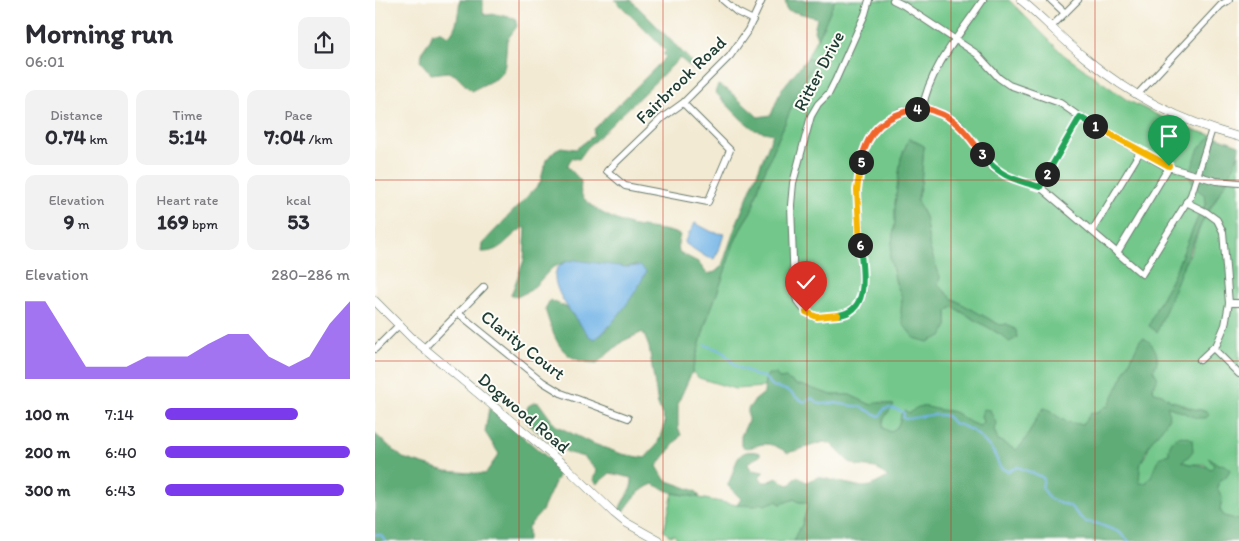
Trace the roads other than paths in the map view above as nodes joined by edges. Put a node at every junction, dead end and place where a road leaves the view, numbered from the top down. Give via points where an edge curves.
1 (723, 0) edge
2 (762, 0) edge
3 (869, 0) edge
4 (893, 0) edge
5 (983, 0) edge
6 (1021, 0) edge
7 (1051, 0) edge
8 (1078, 0) edge
9 (1229, 0) edge
10 (1065, 13) junction
11 (753, 20) junction
12 (1051, 27) junction
13 (956, 40) junction
14 (1137, 96) junction
15 (683, 103) junction
16 (923, 107) junction
17 (1080, 117) junction
18 (1212, 129) junction
19 (1239, 137) edge
20 (1140, 152) junction
21 (1169, 166) junction
22 (1197, 174) junction
23 (1239, 184) edge
24 (1040, 187) junction
25 (1186, 202) junction
26 (1092, 231) junction
27 (1117, 252) junction
28 (484, 287) dead end
29 (375, 301) edge
30 (1229, 303) junction
31 (1239, 303) edge
32 (459, 313) junction
33 (399, 325) junction
34 (423, 348) junction
35 (1213, 348) junction
36 (375, 349) edge
37 (1200, 360) dead end
38 (1239, 374) edge
39 (627, 418) dead end
40 (659, 541) edge

1 - 11 street
2 - 11 street, Fairbrook Road
3 - 16 street, Ritter Drive via 836,79 811,116 793,183 794,287 797,301 806,312 817,317 846,314 859,303 863,292 857,190 863,151 881,123 900,112
4 - 13 street
5 - 13 street
6 - 12 street
7 - 10 street
8 - 10 street
9 - 14 street via 1221,4
10 - 12 street
11 - 15 street, Fairbrook Road via 730,56
12 - 14 street via 1082,56
13 - 16 street via 937,69 925,94
13 - 17 street via 977,54 1009,85 1060,103
14 - 18 street via 1175,116
15 - 15 street, Fairbrook Road via 730,150 708,202 625,186 607,171 662,118
16 - 24 street via 959,124 993,168 1011,178
17 - 20 street
17 - 24 street
18 - 19 street
18 - 22 street
20 - 21 street
20 - 26 street
21 - 22 street
21 - 27 street
22 - 23 street
22 - 25 street
24 - 26 street
25 - 27 street via 1142,274
25 - 30 street via 1217,220 1223,232
26 - 27 street
28 - 32 street, Clarity Court
29 - 33 street, Dogwood Road
30 - 31 street
30 - 35 street via 1225,324
32 - 34 street, Clarity Court
32 - 39 street, Clarity Court via 543,382 561,393
33 - 34 street, Dogwood Road
33 - 36 street
34 - 40 street, Dogwood Road via 564,465 620,519
35 - 37 street
35 - 38 street

